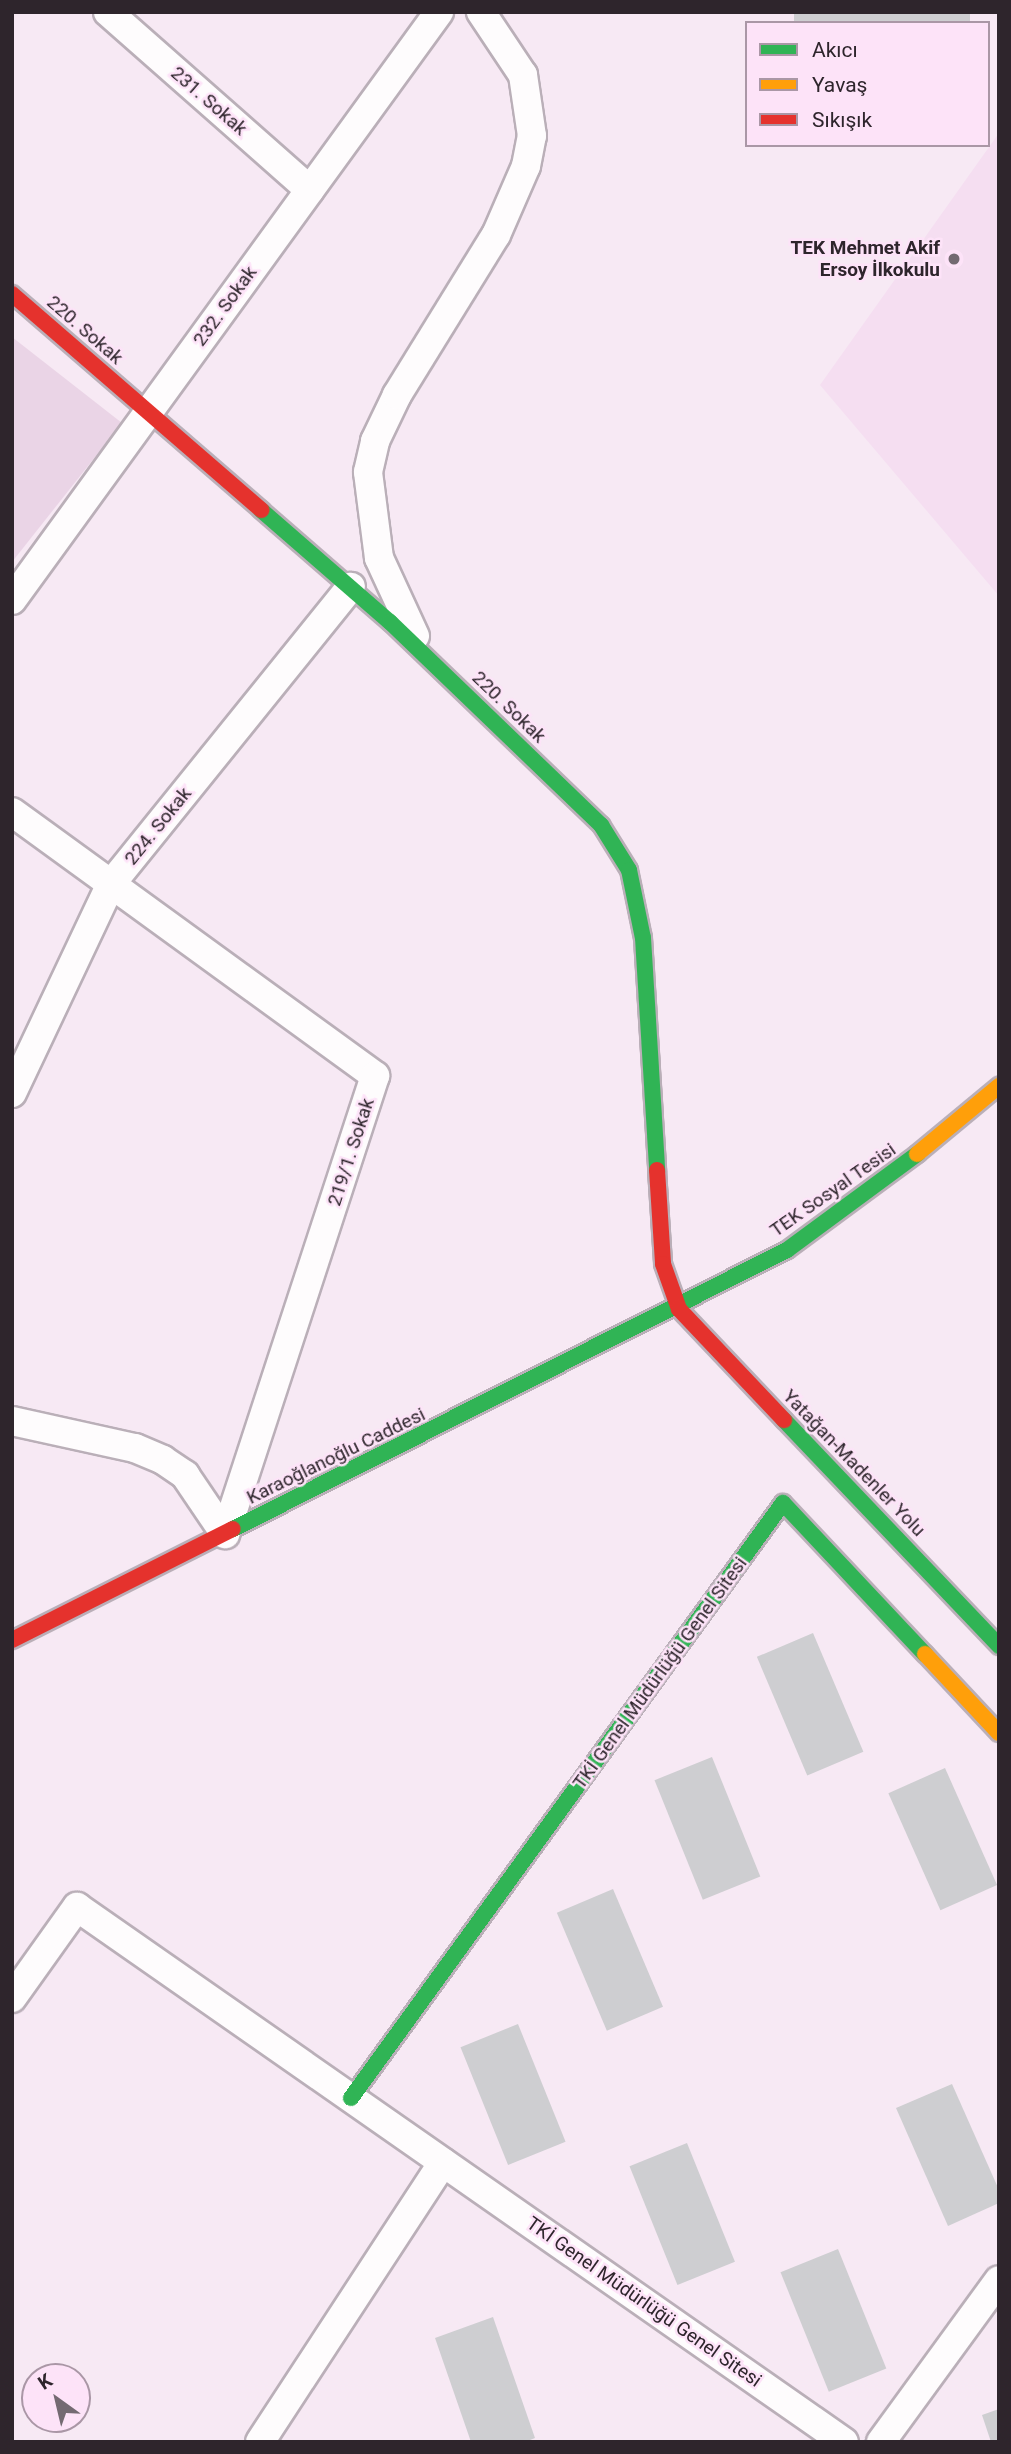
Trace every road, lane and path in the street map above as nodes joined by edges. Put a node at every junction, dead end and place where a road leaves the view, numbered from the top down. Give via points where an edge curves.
1 (108, 12) edge
2 (439, 12) edge
3 (481, 12) edge
4 (310, 190) junction
5 (12, 294) edge
6 (148, 412) junction
7 (351, 587) junction
8 (12, 600) edge
9 (429, 659) junction
10 (12, 812) edge
11 (111, 884) junction
12 (999, 1087) edge
13 (12, 1093) edge
14 (679, 1309) junction
15 (12, 1421) edge
16 (225, 1534) junction
17 (12, 1640) edge
18 (999, 1646) edge
19 (999, 1733) edge
20 (12, 1998) edge
21 (351, 2098) junction
22 (443, 2162) junction
23 (999, 2280) edge
24 (260, 2442) edge
25 (844, 2442) edge
26 (881, 2442) edge

1 - 4 street, 231. Sokak
2 - 4 street, 232. Sokak
3 - 9 street via 523,75 532,126 526,166 496,235 397,395 375,441 368,472 379,558 396,601
4 - 6 street, 232. Sokak
5 - 6 street, 220. Sokak
6 - 7 street, 220. Sokak
6 - 8 street, 232. Sokak
7 - 9 street, 220. Sokak
7 - 11 street, 224. Sokak
9 - 14 street, 220. Sokak via 601,825 629,870 643,938 663,1264
10 - 11 street, 219/1. Sokak
11 - 13 street, 224. Sokak
11 - 16 street, 219/1. Sokak via 375,1076
12 - 14 street, TEK Sosyal Tesisi via 867,1196 787,1250
14 - 16 street, Karaoğlanoğlu Caddesi
14 - 18 street, Yatağan-Madenler Yolu
15 - 16 street via 135,1448 163,1460 185,1475
16 - 17 street, Karaoğlanoğlu Caddesi
19 - 21 street, TKİ Genel Müdürlüğü Genel Sitesi via 783,1503
20 - 21 street, TKİ Genel Müdürlüğü Genel Sitesi via 77,1907
21 - 22 street, TKİ Genel Müdürlüğü Genel Sitesi
22 - 24 street
22 - 25 street, TKİ Genel Müdürlüğü Genel Sitesi
23 - 26 street

